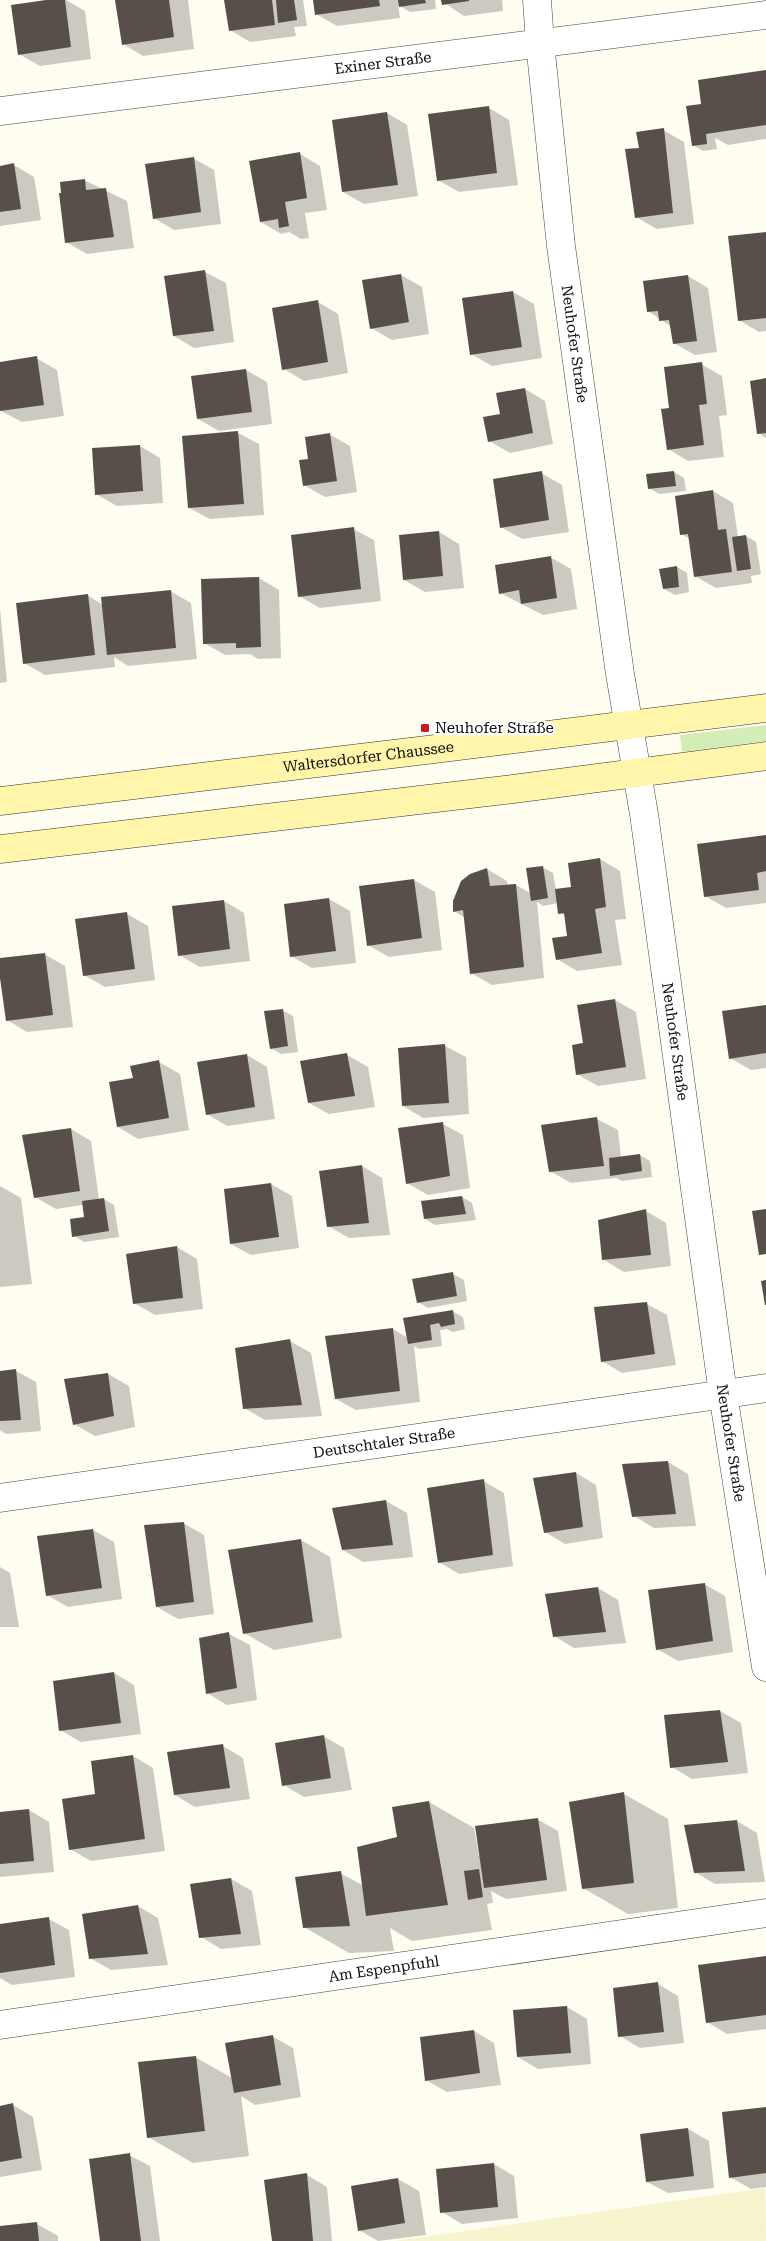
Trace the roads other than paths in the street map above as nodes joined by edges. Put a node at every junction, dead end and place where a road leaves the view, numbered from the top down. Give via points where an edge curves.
1 (537, 0) edge
2 (766, 15) edge
3 (540, 43) junction
4 (0, 111) edge
5 (766, 708) edge
6 (629, 724) junction
7 (766, 756) edge
8 (636, 773) junction
9 (0, 801) edge
10 (0, 849) edge
11 (766, 1388) edge
12 (723, 1394) junction
13 (0, 1498) edge
14 (766, 1667) edge
15 (766, 1913) edge
16 (0, 2025) edge

1 - 3 street, Neuhofer Straße
2 - 3 street, Exiner Straße
3 - 4 street, Exiner Straße
3 - 6 street, Neuhofer Straße via 561,246
5 - 6 main road, Waltersdorfer Chaussee
6 - 8 street, Neuhofer Straße
6 - 9 main road, Waltersdorfer Chaussee
7 - 8 main road
8 - 10 main road
8 - 12 street, Neuhofer Straße via 650,854
11 - 12 street, Deutschtaler Straße
12 - 13 street, Deutschtaler Straße
12 - 14 street, Neuhofer Straße
15 - 16 street, Am Espenpfuhl

